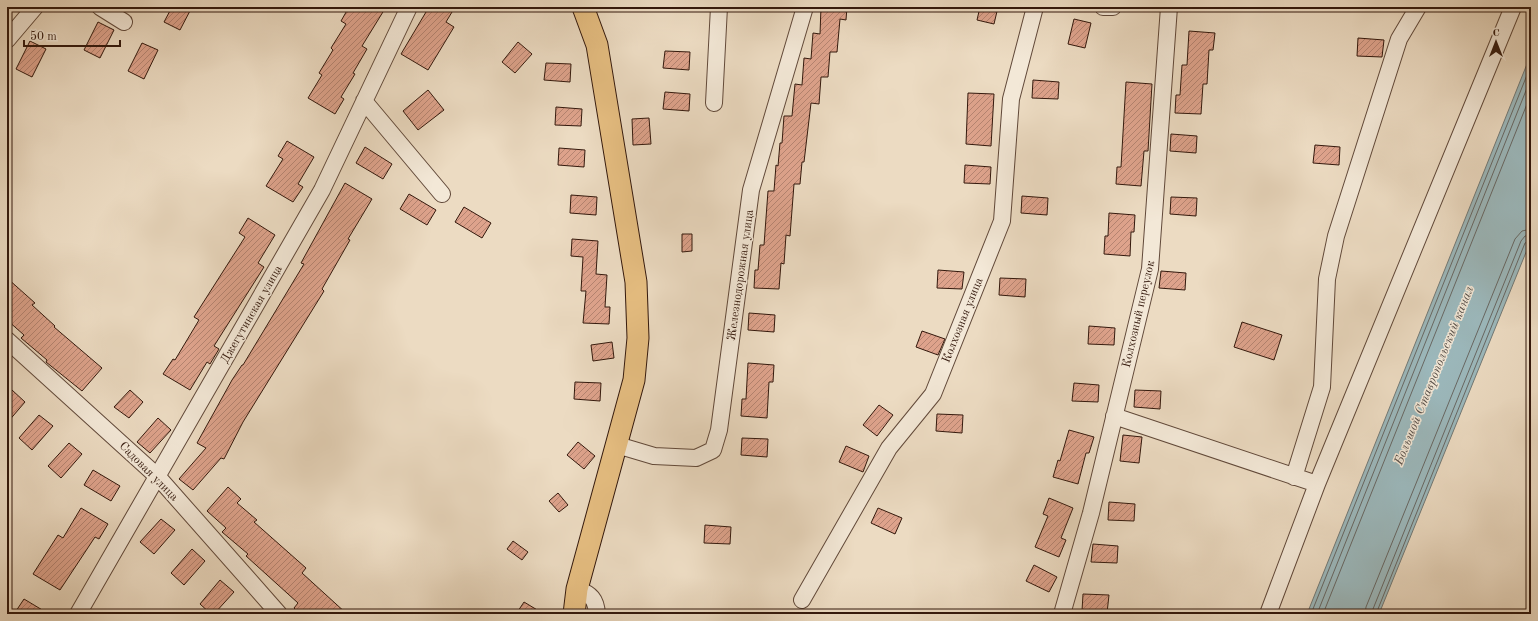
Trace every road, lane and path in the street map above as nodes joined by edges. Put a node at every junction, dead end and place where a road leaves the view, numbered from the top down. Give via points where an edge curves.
1 (34, 7) edge
2 (100, 7) edge
3 (409, 7) edge
4 (583, 7) edge
5 (719, 7) edge
6 (805, 7) edge
7 (1035, 7) edge
8 (1103, 7) edge
9 (1113, 7) edge
10 (1169, 7) edge
11 (1418, 7) edge
12 (1513, 7) edge
13 (124, 22) dead end
14 (7, 40) edge
15 (364, 101) junction
16 (714, 103) dead end
17 (442, 194) dead end
18 (7, 340) edge
19 (1114, 416) junction
20 (618, 446) junction
21 (158, 477) junction
22 (1294, 477) junction
23 (1317, 484) junction
24 (577, 589) junction
25 (802, 600) dead end
26 (78, 614) edge
27 (279, 614) edge
28 (574, 614) edge
29 (597, 614) edge
30 (1062, 614) edge
31 (1268, 614) edge

1 - 14 street
2 - 13 street
3 - 15 street, Джегутинская улица
4 - 20 main road via 596,45 636,282 638,338 634,380
5 - 16 street
6 - 20 street, Железнодорожная улица via 751,190 719,430 713,450 696,458 654,456
7 - 25 street, Колхозная улица via 1011,98 1002,221 933,394 889,448
8 - 9 street
10 - 19 street, Колхозный переулок via 1150,269
11 - 22 street via 1399,39 1336,236 1327,279 1322,387
12 - 23 street
15 - 17 street
15 - 21 street, Джегутинская улица via 322,190
18 - 21 street, Садовая улица
19 - 22 street
19 - 30 street, Колхозный переулок via 1091,513
20 - 24 main road
21 - 26 street, Джегутинская улица
21 - 27 street, Садовая улица
22 - 23 street
23 - 31 street
24 - 28 main road
24 - 29 street via 590,594 596,604

